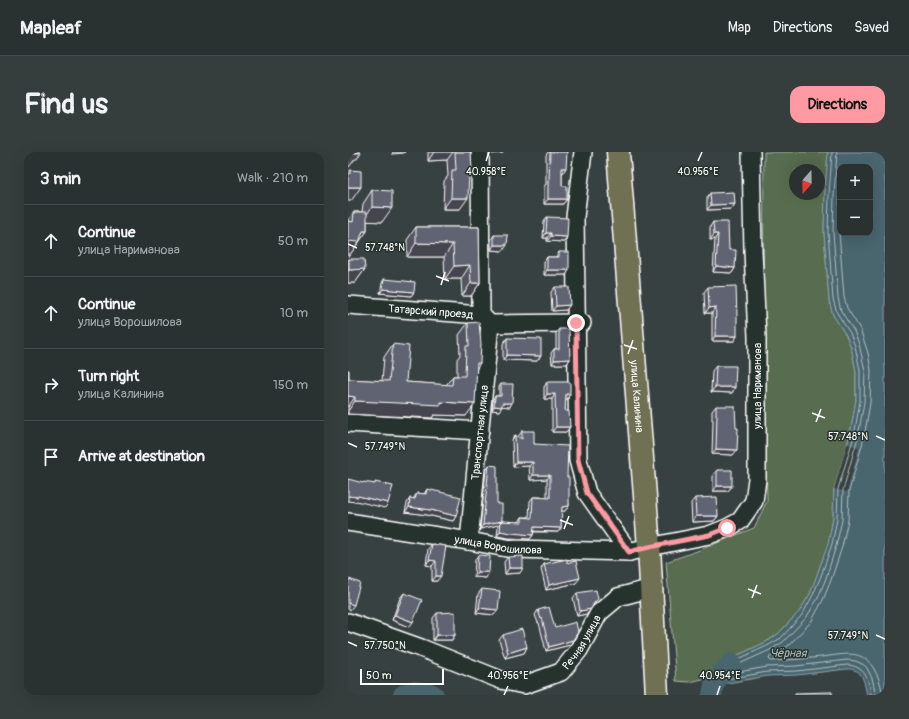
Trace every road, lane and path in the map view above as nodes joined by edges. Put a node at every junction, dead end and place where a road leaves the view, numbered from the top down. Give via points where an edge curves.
1 (480, 152) edge
2 (583, 152) edge
3 (618, 152) edge
4 (751, 152) edge
5 (348, 305) edge
6 (486, 319) junction
7 (579, 323) junction
8 (348, 423) edge
9 (480, 431) junction
10 (348, 522) edge
11 (469, 540) junction
12 (639, 550) junction
13 (652, 588) junction
14 (348, 622) edge
15 (657, 695) edge

1 - 6 street, Транспортная улица
2 - 7 street via 575,217
3 - 12 highway, улица Калинина
4 - 12 street, улица Нариманова via 757,337 757,479 754,501 740,520 727,528 709,535
5 - 6 street, Татарский проезд
6 - 7 street, Татарский проезд
6 - 9 street, Транспортная улица
7 - 12 street via 578,460 587,493
8 - 9 street
9 - 11 street, Транспортная улица
10 - 11 street, улица Ворошилова
11 - 12 street, улица Ворошилова via 512,549
12 - 13 highway, улица Калинина
13 - 14 street, Речная улица via 618,597 599,613 579,650 561,672 524,685 501,680
13 - 15 highway, улица Калинина

